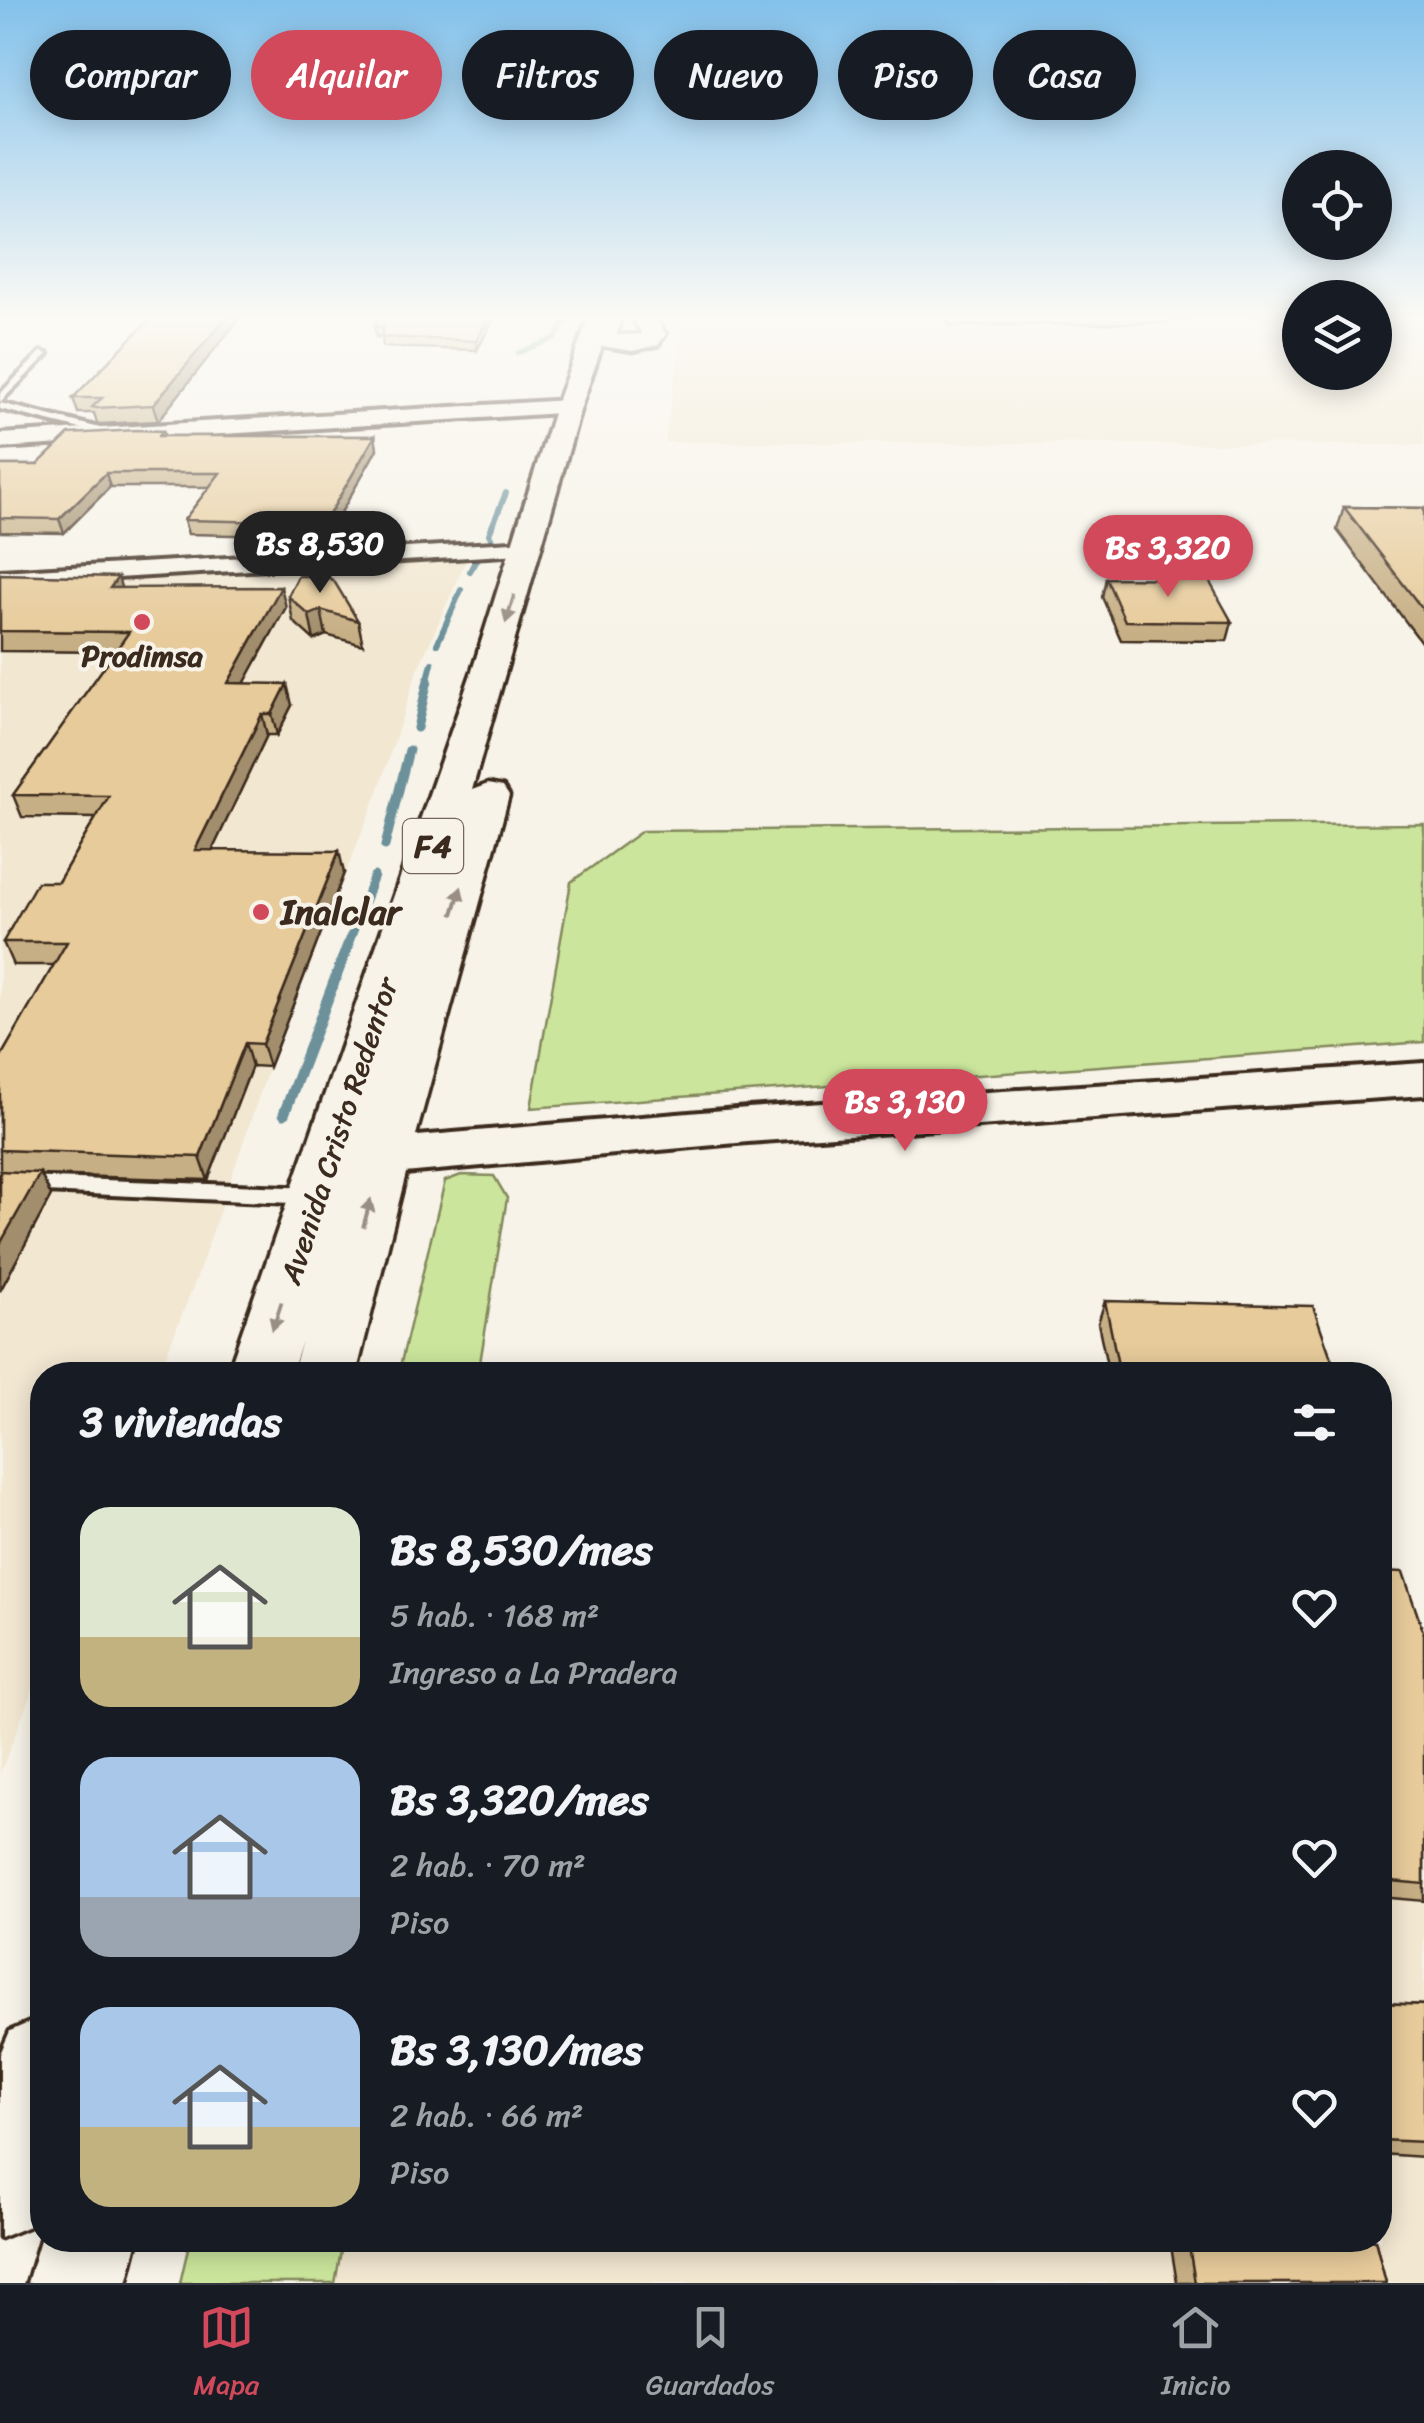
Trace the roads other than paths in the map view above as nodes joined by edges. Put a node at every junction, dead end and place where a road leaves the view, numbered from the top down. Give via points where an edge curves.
1 (70, 422) edge
2 (189, 422) edge
3 (572, 422) edge
4 (580, 422) edge
5 (114, 434) junction
6 (0, 442) edge
7 (528, 548) junction
8 (0, 578) edge
9 (1424, 1079) edge
10 (382, 1156) junction
11 (0, 1183) edge
12 (316, 1196) junction
13 (263, 1362) edge
14 (327, 1362) edge
15 (30, 2099) edge
16 (0, 2190) edge
17 (85, 2252) edge
18 (76, 2283) edge

1 - 5 lane
2 - 5 street
3 - 7 highway, Avenida Cristo Redentor / F4
10 -> 4 highway, Avenida Cristo Redentor / F4 via 529,659
5 - 6 street
7 - 8 street
7 -> 12 highway, Avenida Cristo Redentor / F4
9 - 10 street
14 -> 10 highway, Avenida Cristo Redentor / F4
11 - 12 lane
12 -> 13 highway, Avenida Cristo Redentor / F4
15 - 16 highway
17 - 18 highway

